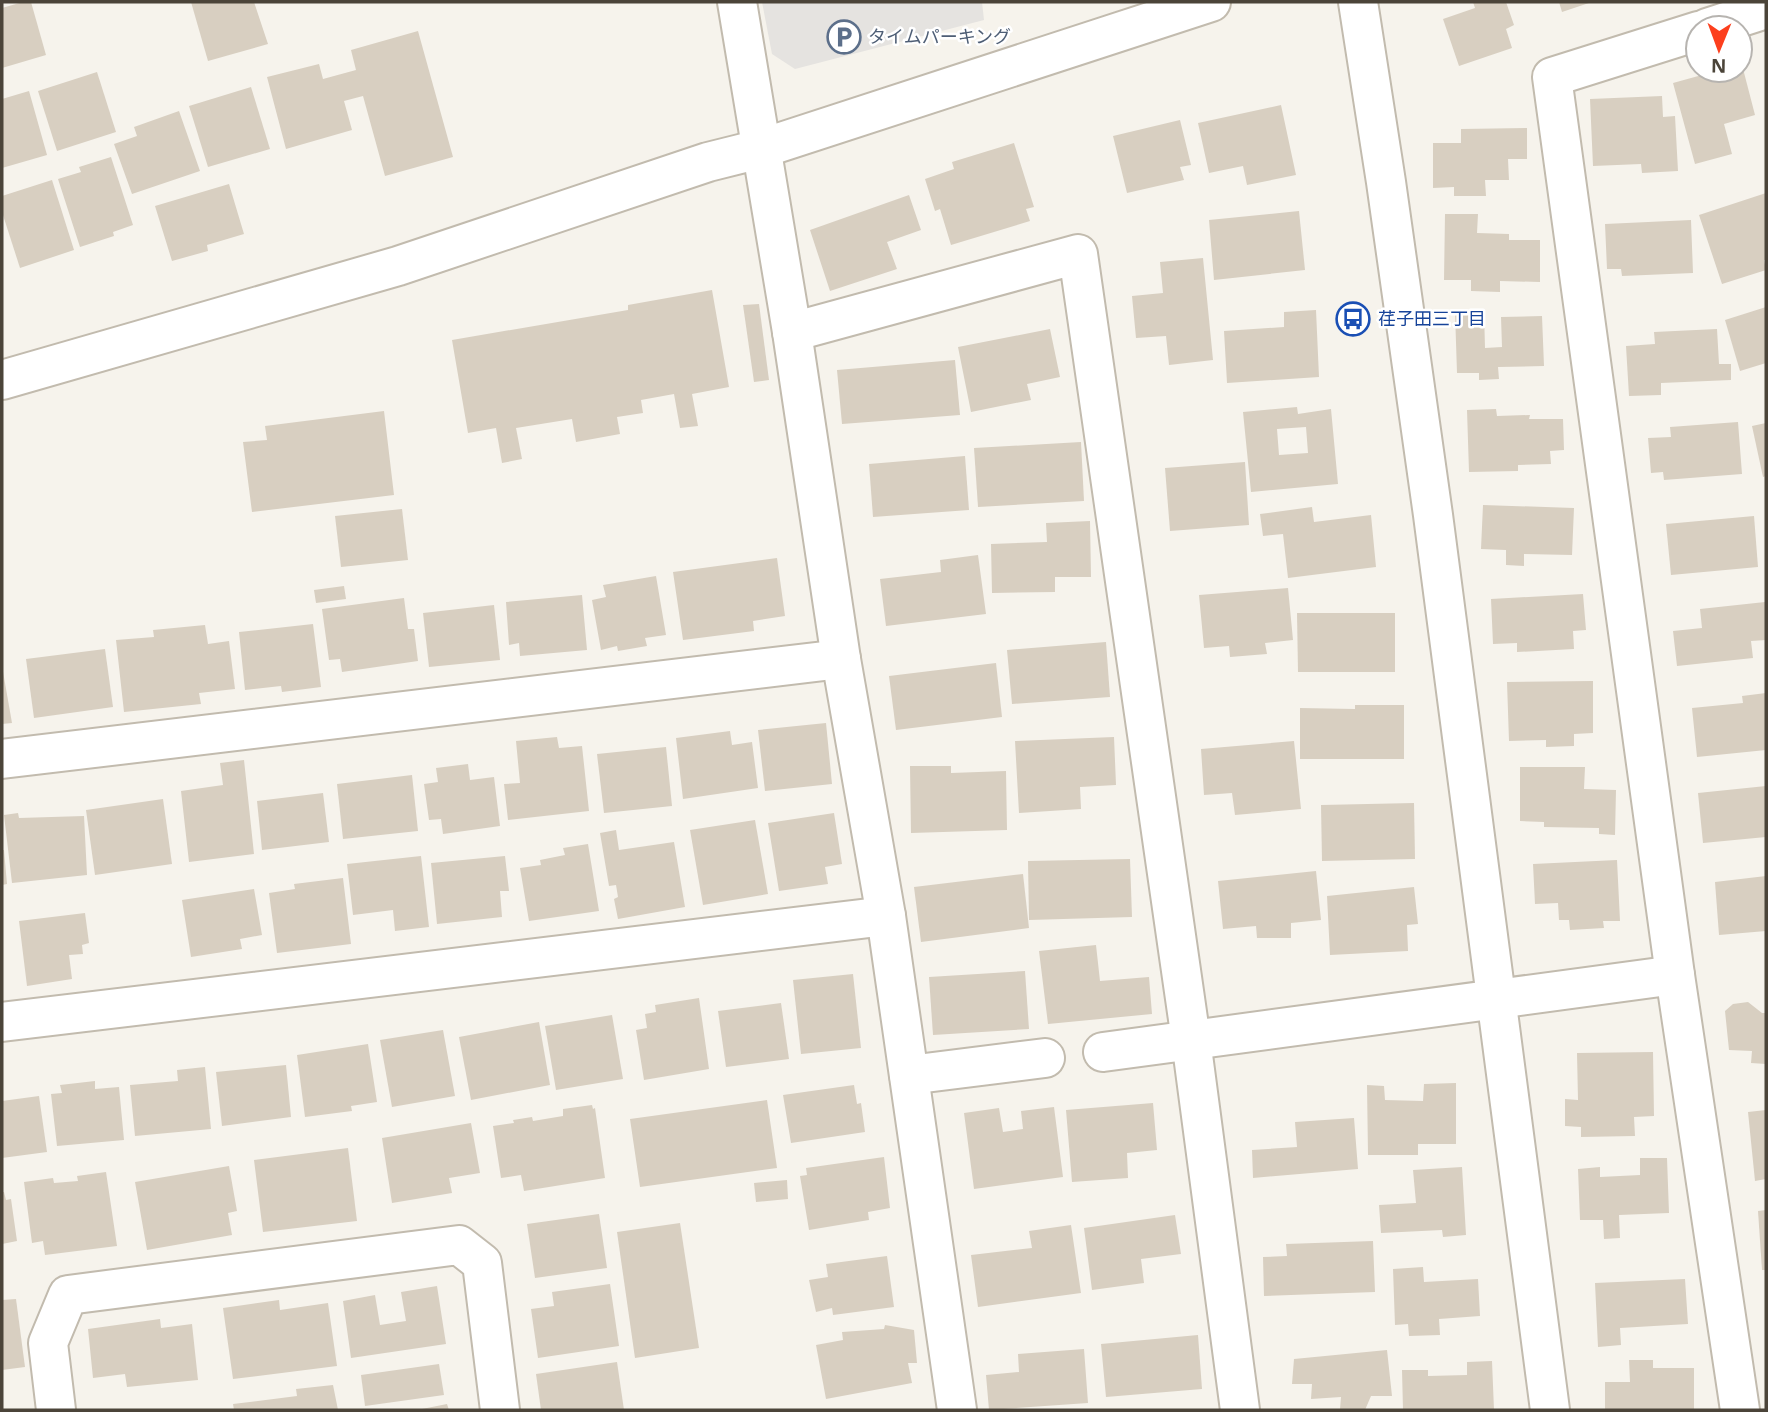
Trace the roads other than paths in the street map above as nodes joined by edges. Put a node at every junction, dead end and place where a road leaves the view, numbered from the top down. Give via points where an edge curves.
1 (737, 2) edge
2 (1211, 2) edge
3 (1358, 2) edge
4 (1684, 35) edge
5 (760, 149) junction
6 (792, 332) junction
7 (2, 380) edge
8 (841, 659) junction
9 (2, 758) edge
10 (886, 916) junction
11 (1675, 975) junction
12 (1495, 1001) junction
13 (2, 1022) edge
14 (1191, 1040) junction
15 (1104, 1052) dead end
16 (1045, 1058) dead end
17 (909, 1074) junction
18 (56, 1410) edge
19 (500, 1410) edge
20 (957, 1410) edge
21 (1240, 1410) edge
22 (1550, 1410) edge
23 (1740, 1410) edge

1 - 5 street
2 - 5 street
3 - 12 street via 1433,515
4 - 11 street via 1552,77
5 - 6 street
5 - 7 street via 708,162 398,266
6 - 8 street
6 - 14 street via 1078,254
8 - 9 street
8 - 10 street
10 - 13 street
10 - 17 street
11 - 12 street
11 - 23 street
12 - 14 street
12 - 22 street
14 - 15 street
14 - 21 street
16 - 17 street
17 - 20 street
18 - 19 street via 48,1343 68,1295 459,1245 482,1263

